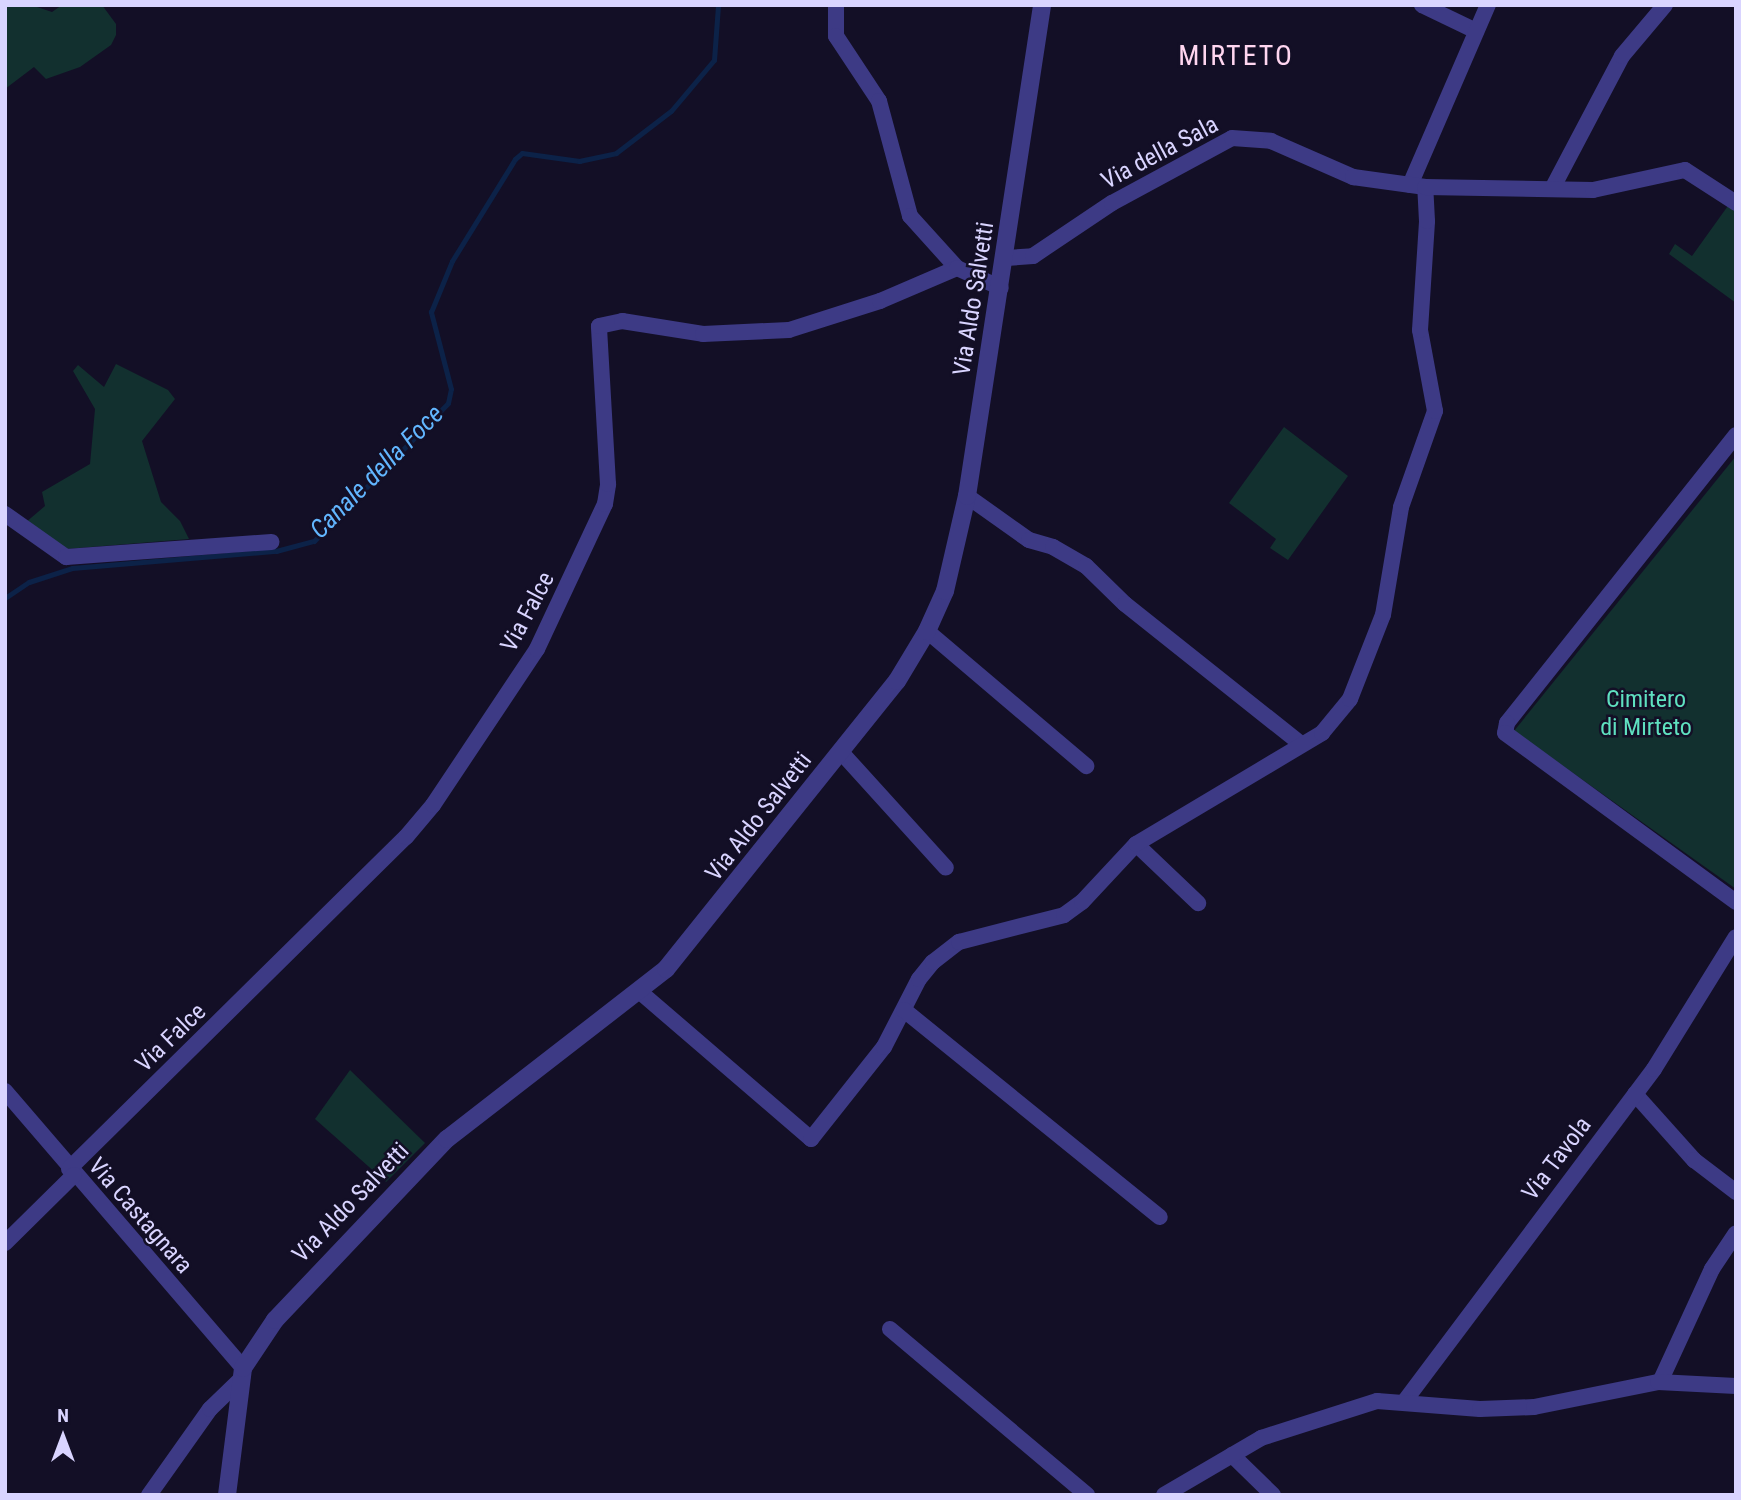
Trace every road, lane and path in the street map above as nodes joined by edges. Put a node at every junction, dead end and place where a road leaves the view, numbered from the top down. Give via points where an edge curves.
1 (836, 5) edge
2 (1042, 5) edge
3 (1422, 5) edge
4 (1488, 5) edge
5 (1665, 5) edge
6 (1476, 31) junction
7 (1417, 186) junction
8 (1552, 189) junction
9 (1736, 203) edge
10 (1006, 258) junction
11 (957, 268) junction
12 (1001, 288) junction
13 (1736, 435) edge
14 (967, 496) junction
15 (5, 514) edge
16 (271, 542) dead end
17 (927, 631) junction
18 (1300, 743) junction
19 (841, 752) junction
20 (1086, 766) dead end
21 (1136, 844) junction
22 (946, 868) dead end
23 (1736, 902) edge
24 (1198, 903) dead end
25 (1736, 937) edge
26 (639, 991) junction
27 (904, 1010) junction
28 (5, 1091) edge
29 (1635, 1094) junction
30 (72, 1172) junction
31 (1736, 1192) edge
32 (1160, 1217) dead end
33 (1736, 1233) edge
34 (5, 1243) edge
35 (890, 1329) dead end
36 (243, 1373) junction
37 (1661, 1382) junction
38 (1736, 1386) edge
39 (1404, 1402) junction
40 (1232, 1455) junction
41 (149, 1495) edge
42 (227, 1495) edge
43 (1087, 1495) edge
44 (1164, 1495) edge
45 (1273, 1495) edge

1 - 11 street via 836,36 879,101 910,216
2 - 10 street, Via Aldo Salvetti
3 - 6 street
4 - 6 street
5 - 8 street via 1622,56
6 - 7 street
7 - 8 street, Via della Sala
7 - 10 street, Via della Sala via 1353,177 1271,141 1232,138 1112,203 1033,256
7 - 18 street via 1427,221 1420,330 1435,411 1433,426 1401,508 1383,615 1350,699 1322,733
8 - 9 street, Via della Sala via 1618,188 1685,170
10 - 12 street, Via Aldo Salvetti
11 - 12 street
11 - 30 street, Via Falce via 880,301 789,330 703,334 622,321 598,326 608,484 605,504 530,660 406,837
12 - 14 street, Via Aldo Salvetti
13 - 23 street via 1507,723 1505,733
14 - 17 street, Via Aldo Salvetti via 945,591
14 - 18 street via 1029,540 1053,547 1086,566 1125,604
15 - 16 street via 66,556 78,558
17 - 19 street, Via Aldo Salvetti via 897,681
17 - 20 street
18 - 21 street
19 - 22 street
19 - 26 street, Via Aldo Salvetti via 706,924
21 - 24 street
21 - 27 street via 1064,915 959,942 919,979
25 - 29 street, Via Tavola
26 - 27 street via 811,1139 884,1047
26 - 36 street, Via Aldo Salvetti via 447,1139 297,1295
27 - 32 street
28 - 30 street, Via Castagnara
29 - 31 street via 1694,1160
29 - 39 street, Via Tavola
30 - 34 street
30 - 36 street, Via Castagnara
33 - 37 street via 1712,1269
35 - 43 street
36 - 41 street via 210,1409
36 - 42 street, Via Aldo Salvetti
37 - 38 street
37 - 39 street via 1534,1407 1480,1409
39 - 40 street via 1377,1401 1261,1438
40 - 44 street
40 - 45 street

